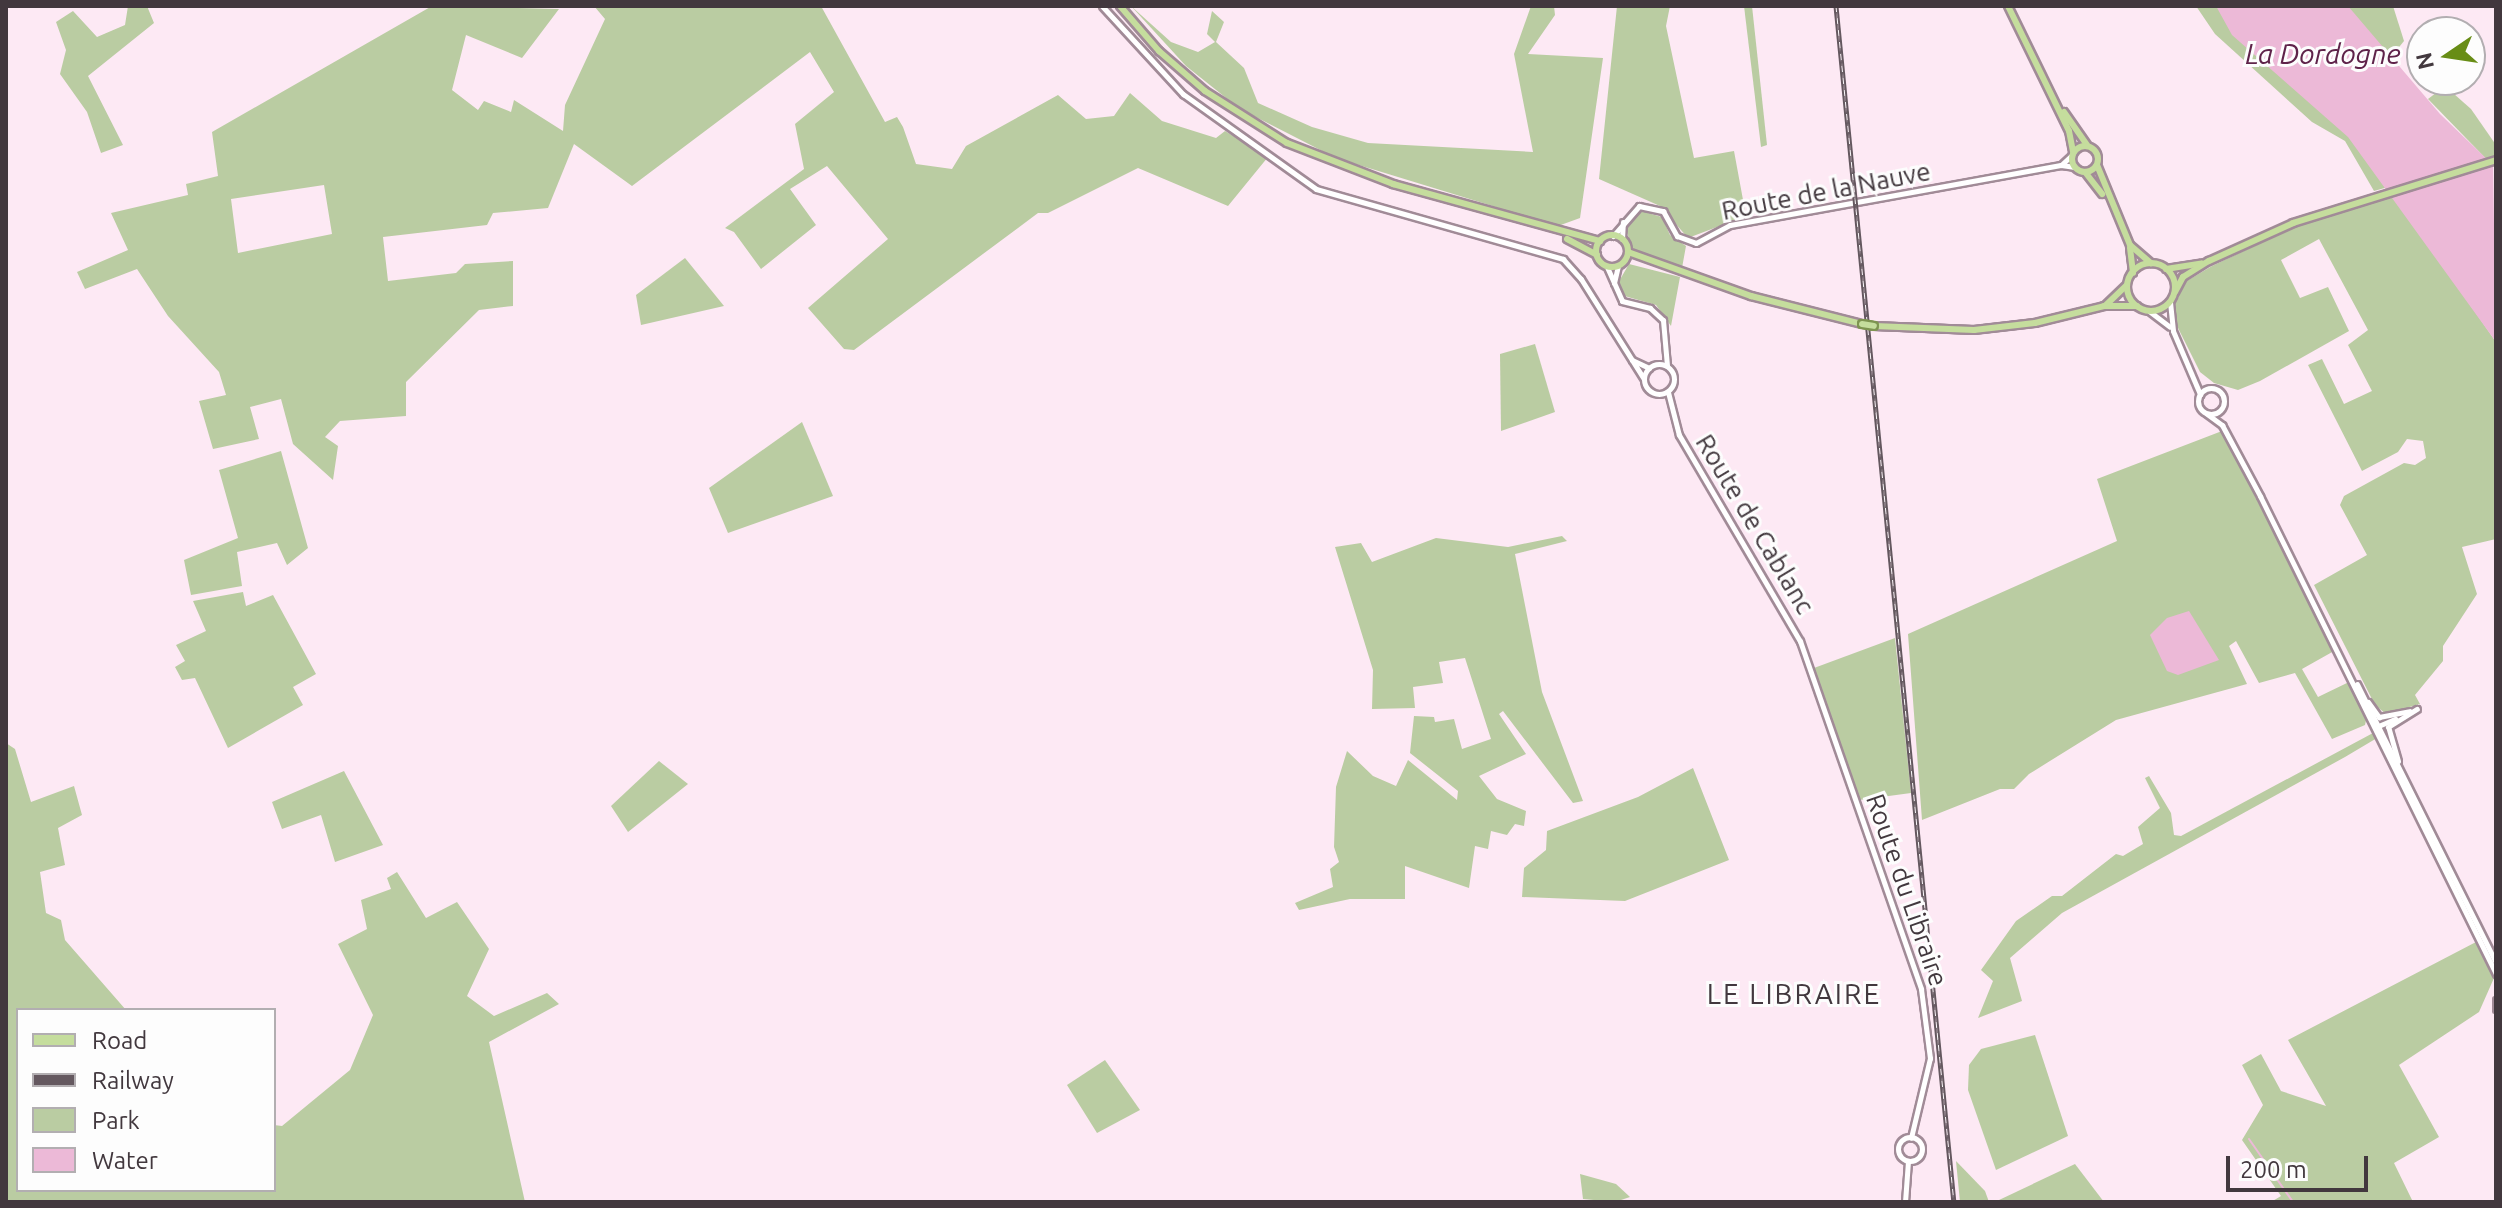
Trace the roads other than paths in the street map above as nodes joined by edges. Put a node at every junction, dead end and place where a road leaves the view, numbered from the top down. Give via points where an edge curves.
1 (1102, 6) edge
2 (1120, 6) edge
3 (2008, 6) edge
4 (2048, 85) junction
5 (2087, 145) junction
6 (2073, 154) junction
7 (2496, 160) edge
8 (2061, 165) junction
9 (2097, 165) junction
10 (2075, 167) junction
11 (2085, 172) junction
12 (2109, 204) junction
13 (1623, 221) junction
14 (1545, 230) junction
15 (1613, 236) junction
16 (1622, 239) junction
17 (1600, 241) junction
18 (2130, 245) junction
19 (1628, 252) junction
20 (1597, 255) junction
21 (1625, 260) junction
22 (1647, 261) junction
23 (2209, 261) junction
24 (2151, 263) junction
25 (1618, 266) junction
26 (1607, 267) junction
27 (2166, 269) junction
28 (2133, 273) junction
29 (2128, 283) junction
30 (1613, 284) junction
31 (2175, 292) junction
32 (2170, 302) junction
33 (2104, 306) junction
34 (2137, 306) junction
35 (2149, 311) junction
36 (2173, 331) junction
37 (1664, 350) junction
38 (1631, 360) junction
39 (1652, 366) junction
40 (1667, 366) junction
41 (2196, 375) junction
42 (1644, 379) junction
43 (2208, 388) junction
44 (1668, 392) junction
45 (1657, 394) junction
46 (2200, 394) junction
47 (1670, 407) junction
48 (2222, 409) junction
49 (2207, 414) junction
50 (2222, 425) junction
51 (1806, 661) joint
52 (2348, 669) junction
53 (2366, 700) junction
54 (2417, 709) junction
55 (2378, 726) junction
56 (2398, 761) junction
57 (2496, 963) edge
58 (2496, 974) edge
59 (2496, 1000) edge
60 (2496, 1009) edge
61 (1911, 1138) junction
62 (1908, 1161) junction
63 (1905, 1202) edge

1 - 38 main road via 1183,94 1316,189 1386,213 1521,243 1563,259
2 - 14 main road via 1194,82 1279,139 1344,168
3 - 4 main road
4 - 5 main road
4 - 6 main road
5 - 6 main road
5 - 9 main road via 2096,151
6 - 8 main road
6 - 10 main road
7 - 23 main road via 2293,223
8 - 10 main road, Route de la Nauve
8 - 13 main road, Route de la Nauve via 1730,225 1696,243 1677,236 1663,211 1654,207 1639,206
9 - 11 main road
9 - 12 main road
10 - 11 main road
11 - 12 main road
12 - 18 main road
13 - 15 main road
13 - 16 main road
14 - 17 main road
14 - 20 main road
15 - 16 main road
15 - 17 main road
16 - 19 main road
17 - 20 main road
18 - 24 main road
18 - 28 main road
19 - 21 main road
19 - 22 main road
20 - 26 main road
21 - 22 main road
21 - 25 main road
22 - 33 main road, bridge via 1874,326 1987,329
23 - 27 main road
23 - 31 main road via 2183,277
24 - 27 main road
24 - 28 main road
25 - 26 main road
25 - 30 main road
26 - 30 main road
27 - 31 main road
28 - 29 main road
29 - 33 main road
29 - 34 main road
30 - 37 main road via 1622,301 1650,308 1663,320
31 - 32 main road
32 - 35 main road
32 - 36 main road
33 - 34 main road
34 - 35 main road
35 - 36 main road
36 - 41 main road
37 - 39 main road
37 - 40 main road
38 - 39 main road
38 - 42 main road
39 - 40 main road
39 - 42 main road
40 - 44 main road via 1674,378
41 - 43 main road
41 - 46 main road
42 - 45 main road
43 - 46 main road
43 - 48 main road via 2222,395
44 - 45 main road
44 - 47 main road
45 - 47 main road
46 - 49 main road via 2199,407
47 - 51 main road, Route de Cablanc via 1687,449 1788,613
48 - 49 main road
48 - 50 main road
49 - 50 main road
50 - 52 main road
51 - 61 main road, Route du Libraire via 1926,1006 1928,1071
52 - 53 main road
52 - 55 main road
53 - 54 main road via 2385,719
53 - 55 main road
54 - 55 main road
54 - 56 main road via 2388,727
55 - 56 main road
55 - 58 main road
56 - 57 main road
59 - 60 main road
61 - 62 main road via 1898,1149
61 - 62 main road via 1921,1150
62 - 63 main road

